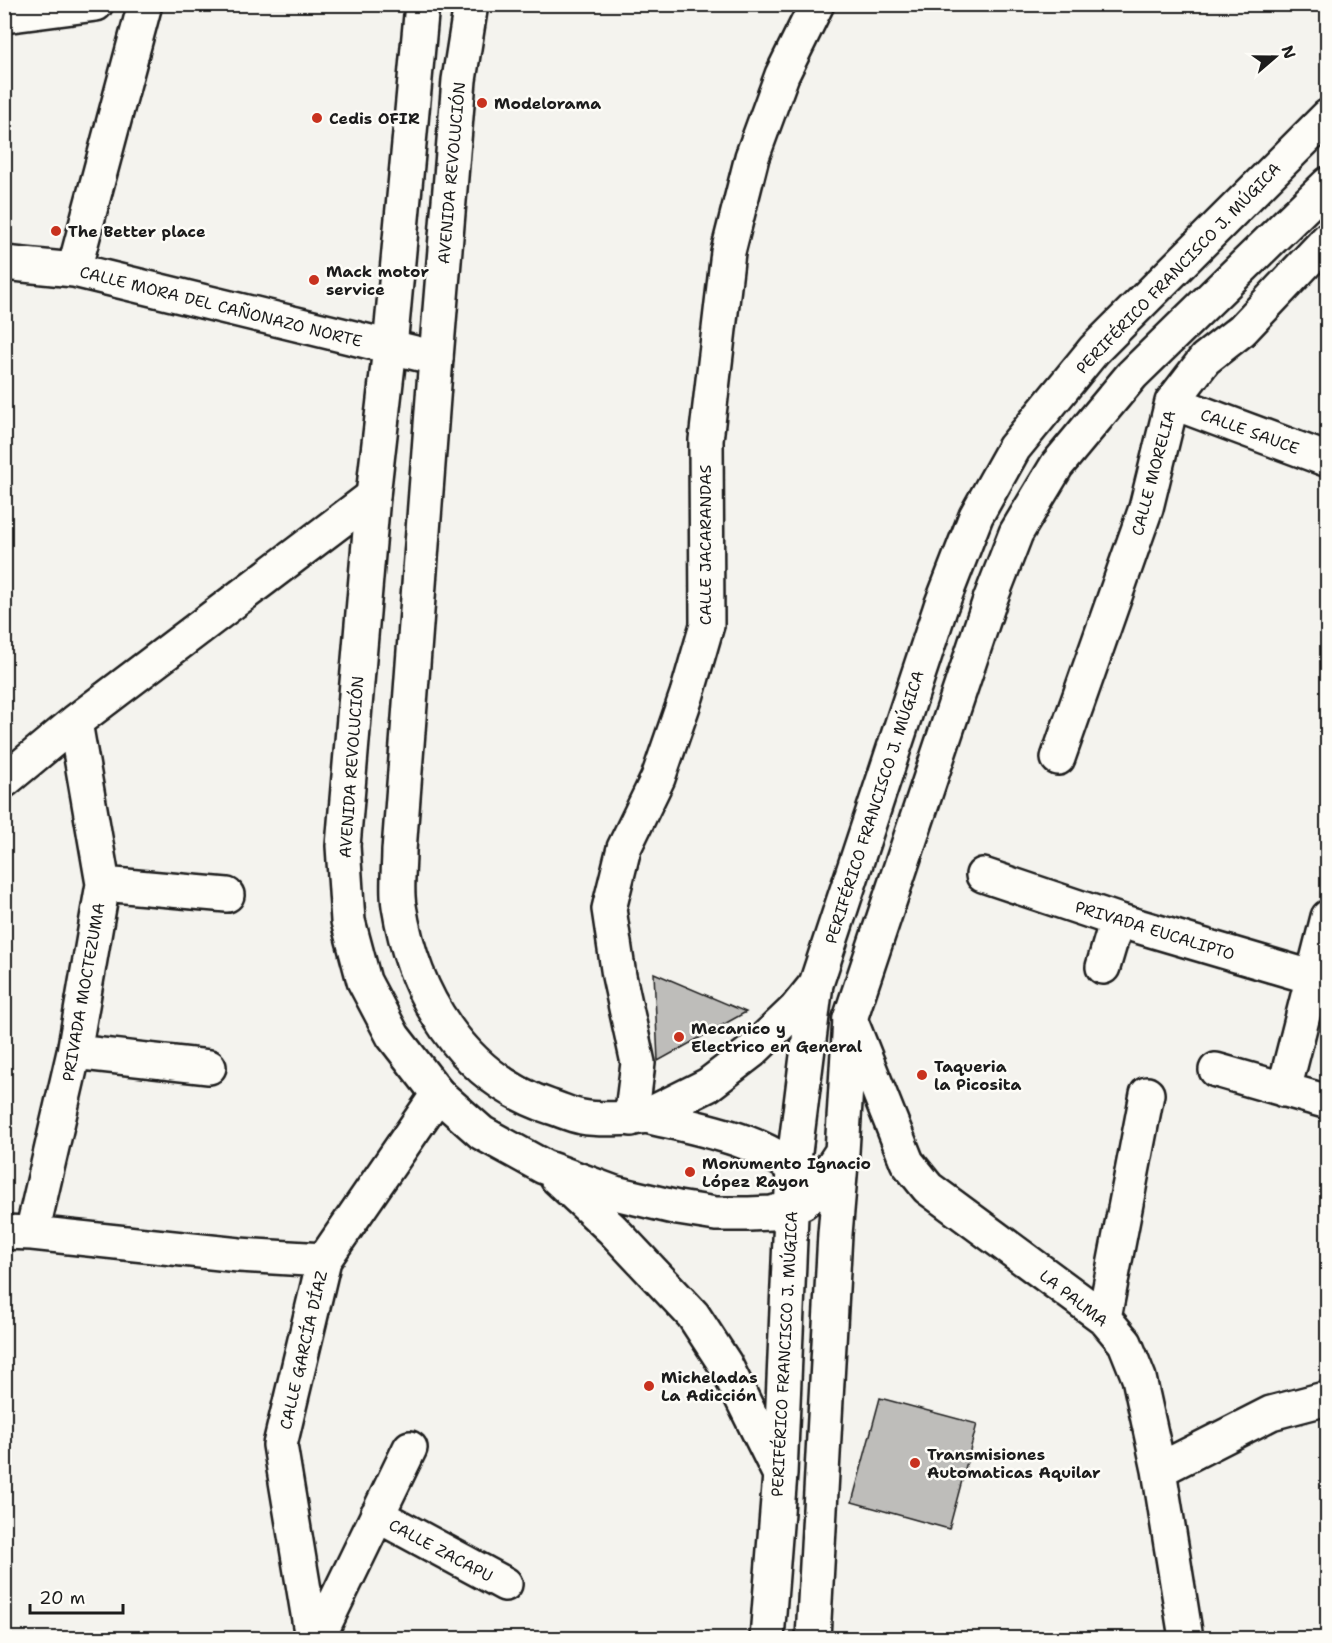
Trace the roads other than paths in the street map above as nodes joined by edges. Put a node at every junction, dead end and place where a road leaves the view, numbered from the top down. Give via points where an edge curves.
1 (96, 4) edge
2 (145, 4) edge
3 (422, 4) edge
4 (471, 4) edge
5 (817, 4) edge
6 (4, 16) edge
7 (1328, 116) edge
8 (1328, 184) edge
9 (1328, 239) edge
10 (4, 263) edge
11 (74, 270) junction
12 (1212, 297) junction
13 (1242, 330) junction
14 (390, 347) junction
15 (436, 358) junction
16 (1172, 402) junction
17 (1328, 460) edge
18 (373, 495) junction
19 (75, 722) junction
20 (1058, 758) dead end
21 (4, 781) edge
22 (983, 875) dead end
23 (102, 884) junction
24 (227, 895) dead end
25 (1328, 917) edge
26 (1117, 920) junction
27 (1103, 967) dead end
28 (1320, 980) edge
29 (816, 984) junction
30 (850, 1019) junction
31 (74, 1052) junction
32 (209, 1067) dead end
33 (1216, 1070) dead end
34 (1284, 1090) junction
35 (438, 1094) junction
36 (1147, 1094) dead end
37 (1328, 1102) edge
38 (638, 1118) junction
39 (842, 1152) junction
40 (544, 1167) junction
41 (793, 1168) junction
42 (802, 1200) junction
43 (18, 1233) edge
44 (835, 1234) junction
45 (324, 1260) junction
46 (1104, 1318) junction
47 (1328, 1398) edge
48 (410, 1448) dead end
49 (1159, 1470) junction
50 (780, 1474) junction
51 (377, 1515) junction
52 (505, 1584) dead end
53 (312, 1638) edge
54 (318, 1638) edge
55 (767, 1638) edge
56 (813, 1638) edge
57 (1186, 1638) edge

1 - 6 street
2 - 11 street
3 - 14 street, AVENIDA REVOLUCIÓN
4 - 15 street, AVENIDA REVOLUCIÓN via 459,80
5 - 38 street, CALLE JACARANDAS via 782,75 752,156 728,252 706,440 707,625 658,778 624,848 609,909 638,1063
7 - 29 street, PERIFÉRICO FRANCISCO J. MÚGICA via 1094,350 1014,448 976,516 941,606
8 - 12 street
9 - 13 street, CALLE MORELIA
10 - 11 street, CALLE MORA DEL CAÑONAZO NORTE
11 - 14 street, CALLE MORA DEL CAÑONAZO NORTE
12 - 13 street
12 - 30 street via 1132,375 1057,465 1016,533
13 - 16 street, CALLE MORELIA via 1205,359
14 - 15 street, CALLE MORA DEL CAÑONAZO NORTE
14 - 18 street, AVENIDA REVOLUCIÓN
15 - 38 street, AVENIDA REVOLUCIÓN via 399,851 399,904 407,942 419,978 443,1024 472,1059 504,1086 582,1117
16 - 17 street, CALLE SAUCE
16 - 20 street, CALLE MORELIA via 1146,508
18 - 19 street
18 - 35 street, AVENIDA REVOLUCIÓN via 343,846 348,921 364,981 393,1036
19 - 21 street
19 - 23 street, PRIVADA MOCTEZUMA
22 - 26 street, PRIVADA EUCALIPTO
23 - 24 street
23 - 31 street, PRIVADA MOCTEZUMA
25 - 28 street
26 - 27 street
26 - 28 street, PRIVADA EUCALIPTO
28 - 34 street
29 - 38 street via 795,1010 708,1085
29 - 41 street, PERIFÉRICO FRANCISCO J. MÚGICA
30 - 39 street
30 - 46 street, LA PALMA via 907,1162 928,1188
31 - 32 street
31 - 43 street, PRIVADA MOCTEZUMA
33 - 34 street
34 - 37 street
35 - 40 street, AVENIDA REVOLUCIÓN via 482,1133
35 - 45 street, CALLE GARCÍA DÍAZ
36 - 46 street
38 - 41 street, AVENIDA REVOLUCIÓN via 740,1140
39 - 42 street
39 - 44 street
40 - 42 street, AVENIDA REVOLUCIÓN via 615,1192 716,1214 771,1213
40 - 50 street via 612,1229 693,1315 726,1364
41 - 42 street, PERIFÉRICO FRANCISCO J. MÚGICA
42 - 44 street
42 - 50 street, PERIFÉRICO FRANCISCO J. MÚGICA
43 - 45 street
44 - 56 street
45 - 53 street, CALLE GARCÍA DÍAZ via 280,1444
46 - 49 street, LA PALMA via 1125,1343 1139,1378
47 - 49 street via 1271,1413
48 - 51 street
49 - 57 street, LA PALMA
50 - 55 street, PERIFÉRICO FRANCISCO J. MÚGICA
51 - 52 street, CALLE ZACAPU
51 - 54 street

